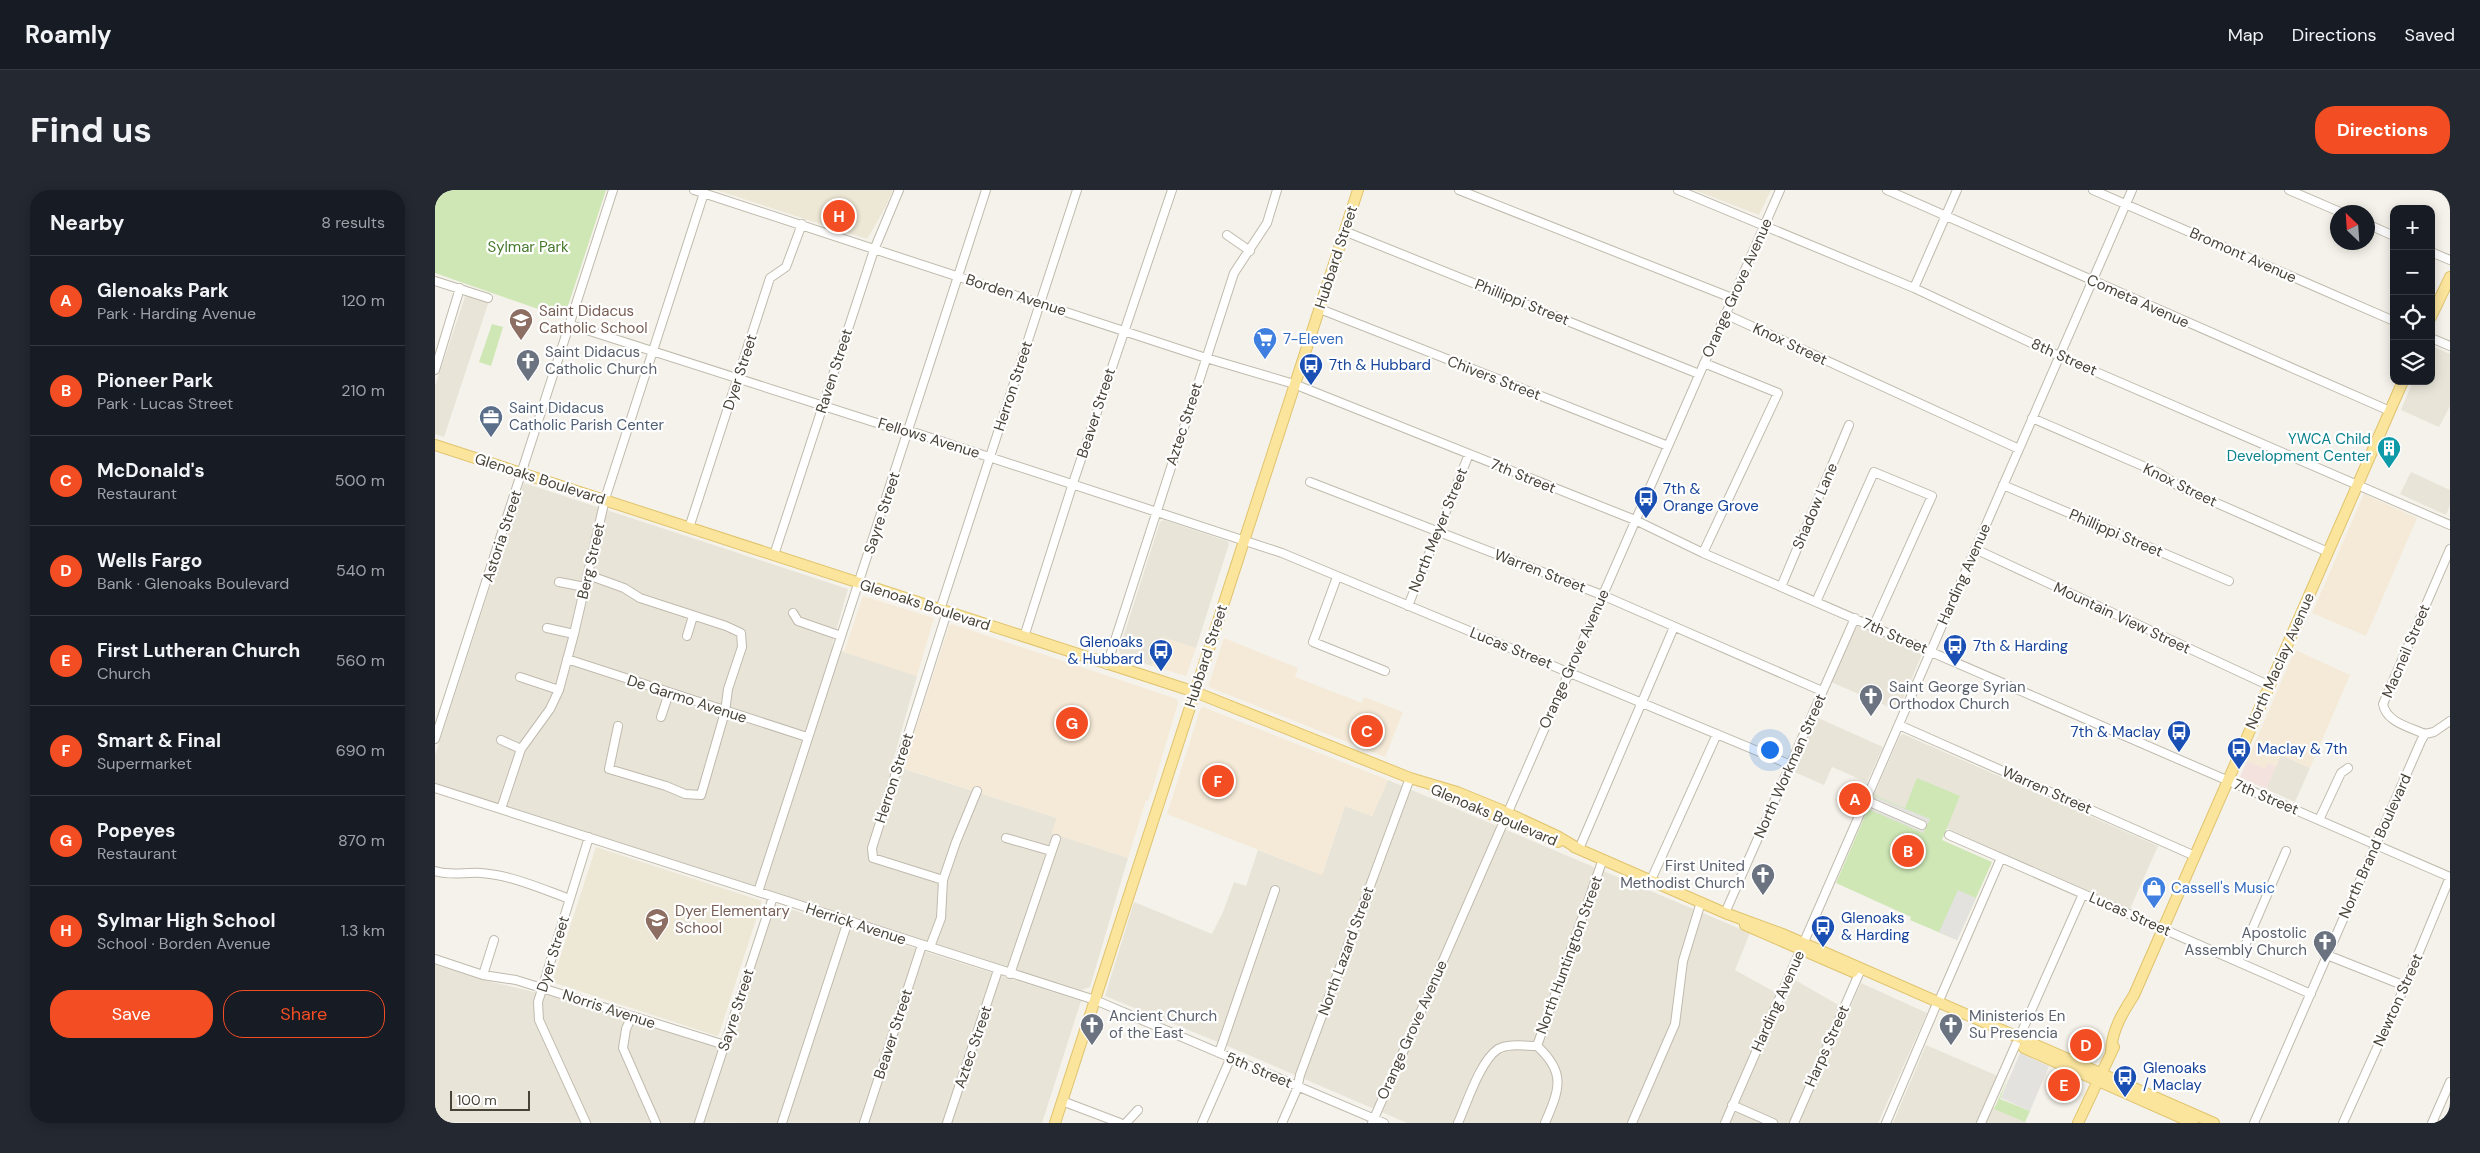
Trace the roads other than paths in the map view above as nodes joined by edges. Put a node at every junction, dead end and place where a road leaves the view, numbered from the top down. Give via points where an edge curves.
1 (613, 190) edge
2 (694, 190) edge
3 (899, 190) edge
4 (986, 190) edge
5 (1077, 190) edge
6 (1172, 190) edge
7 (1277, 190) edge
8 (1357, 190) edge
9 (1459, 190) edge
10 (1677, 190) edge
11 (1887, 190) edge
12 (1957, 190) edge
13 (2093, 190) edge
14 (2132, 190) edge
15 (2289, 190) edge
16 (704, 193) junction
17 (1778, 193) edge
18 (2126, 204) junction
19 (2330, 208) edge
20 (1946, 216) junction
21 (802, 224) junction
22 (1764, 226) junction
23 (2375, 228) edge
24 (1344, 231) junction
25 (2390, 234) edge
26 (1227, 235) dead end
27 (874, 250) junction
28 (1250, 251) junction
29 (2435, 254) edge
30 (2450, 260) edge
31 (957, 276) junction
32 (2450, 277) edge
33 (2092, 280) junction
34 (435, 281) edge
35 (459, 288) junction
36 (1914, 288) junction
37 (488, 298) dead end
38 (1732, 298) junction
39 (1040, 303) junction
40 (2435, 308) edge
41 (1319, 309) junction
42 (1725, 314) junction
43 (2390, 319) edge
44 (571, 325) junction
45 (1125, 330) junction
46 (2435, 340) edge
47 (2450, 346) edge
48 (654, 352) junction
49 (2059, 356) junction
50 (1206, 358) junction
51 (1704, 363) junction
52 (436, 366) edge
53 (1699, 374) junction
54 (737, 378) junction
55 (1294, 384) junction
56 (2401, 385) edge
57 (1336, 402) joint
58 (823, 404) junction
59 (2390, 411) junction
60 (2033, 418) junction
61 (1849, 425) dead end
62 (908, 433) junction
63 (435, 445) edge
64 (1667, 446) junction
65 (2019, 449) junction
66 (1469, 454) junction
67 (991, 456) junction
68 (522, 474) junction
69 (1310, 482) dead end
70 (1073, 483) junction
71 (2003, 485) junction
72 (2358, 485) junction
73 (605, 499) junction
74 (1157, 510) junction
75 (1635, 520) junction
76 (2450, 525) edge
77 (689, 528) junction
78 (1438, 531) junction
79 (1243, 539) junction
80 (1975, 549) junction
81 (2450, 549) edge
82 (1703, 552) junction
83 (2329, 552) junction
84 (774, 555) junction
85 (1287, 555) joint
86 (588, 574) junction
87 (1337, 577) junction
88 (2229, 581) dead end
89 (559, 582) dead end
90 (859, 583) junction
91 (1781, 586) junction
92 (585, 587) junction
93 (1602, 595) junction
94 (1816, 602) junction
95 (1408, 606) junction
96 (944, 611) junction
97 (793, 613) dead end
98 (693, 616) junction
99 (1855, 618) junction
100 (1873, 627) junction
101 (547, 628) dead end
102 (1674, 628) junction
103 (574, 634) junction
104 (687, 636) dead end
105 (841, 636) junction
106 (1024, 637) junction
107 (1931, 651) junction
108 (567, 659) junction
109 (1107, 665) junction
110 (1385, 672) dead end
111 (1569, 672) junction
112 (520, 677) dead end
113 (2270, 686) junction
114 (559, 690) junction
115 (1822, 690) junction
116 (1195, 692) junction
117 (669, 693) junction
118 (1641, 701) junction
119 (725, 712) junction
120 (661, 717) dead end
121 (2450, 721) edge
122 (1899, 725) junction
123 (618, 726) dead end
124 (1717, 734) junction
125 (2425, 734) junction
126 (807, 737) junction
127 (435, 739) edge
128 (501, 740) dead end
129 (521, 750) junction
130 (1791, 765) junction
131 (2348, 768) dead end
132 (1410, 778) junction
133 (2227, 781) junction
134 (435, 788) edge
135 (977, 791) dead end
136 (1865, 800) junction
137 (501, 809) junction
138 (1506, 817) junction
139 (2319, 820) junction
140 (1922, 824) dead end
141 (1949, 835) dead end
142 (589, 837) junction
143 (1006, 838) dead end
144 (1056, 839) dead end
145 (2376, 845) junction
146 (1579, 849) junction
147 (1051, 851) junction
148 (2285, 851) dead end
149 (2195, 856) junction
150 (2001, 858) junction
151 (1603, 859) junction
152 (435, 871) edge
153 (2450, 877) edge
154 (943, 880) junction
155 (1651, 880) junction
156 (1275, 890) dead end
157 (758, 892) junction
158 (2083, 894) junction
159 (773, 897) junction
160 (569, 899) junction
161 (1701, 902) junction
162 (1725, 913) junction
163 (848, 921) junction
164 (2163, 929) junction
165 (494, 940) dead end
166 (926, 946) junction
167 (1802, 947) junction
168 (2327, 955) junction
169 (435, 959) edge
170 (2238, 962) junction
171 (998, 970) junction
172 (1860, 972) junction
173 (1010, 974) junction
174 (483, 975) junction
175 (2405, 986) junction
176 (542, 987) junction
177 (2311, 994) junction
178 (1095, 1000) junction
179 (1937, 1006) junction
180 (632, 1016) junction
181 (1134, 1016) joint
182 (2017, 1041) junction
183 (725, 1045) junction
184 (1537, 1046) junction
185 (1219, 1052) junction
186 (1231, 1058) junction
187 (2099, 1077) junction
188 (2450, 1082) edge
189 (1297, 1086) junction
190 (1062, 1101) junction
191 (1732, 1105) junction
192 (1138, 1110) dead end
193 (1373, 1121) edge
194 (586, 1123) edge
195 (657, 1123) edge
196 (699, 1123) edge
197 (783, 1123) edge
198 (864, 1123) edge
199 (947, 1123) edge
200 (1055, 1123) edge
201 (1120, 1123) edge
202 (1126, 1123) edge
203 (1202, 1123) edge
204 (1283, 1123) edge
205 (1384, 1123) edge
206 (1458, 1123) edge
207 (1545, 1123) edge
208 (1632, 1123) edge
209 (1725, 1123) edge
210 (1773, 1123) edge
211 (1794, 1123) edge
212 (1887, 1123) edge
213 (1981, 1123) edge
214 (2078, 1123) edge
215 (2193, 1123) edge
216 (2214, 1123) edge
217 (2254, 1123) edge
218 (2343, 1123) edge
219 (2432, 1123) edge

1 - 44 street, Astoria Street
2 - 16 street, Borden Avenue
3 - 27 street, Raven Street
4 - 31 street, Sayre Street
5 - 39 street, Herron Street
6 - 45 street, Beaver Street
7 - 28 street, Aztec Street via 1267,223
8 - 24 main road, Hubbard Street
9 - 38 street
10 - 22 street, 8th Street
11 - 20 street, Cometa Avenue
12 - 20 street
13 - 18 street, Bromont Avenue
14 - 18 street, Harding Avenue
15 - 19 street
16 - 21 street, Borden Avenue
16 - 48 street, Berg Street
17 - 22 street, Orange Grove Avenue
18 - 33 street, Harding Avenue
18 - 43 street, Bromont Avenue
20 - 33 street, Cometa Avenue
20 - 36 street
21 - 27 street, Borden Avenue
21 - 54 street, Dyer Street via 786,266 770,278
22 - 36 street, 8th Street
22 - 38 street, Orange Grove Avenue
23 - 25 street
24 - 41 main road, Hubbard Street
24 - 53 street, Phillippi Street
26 - 28 street
27 - 31 street, Borden Avenue
27 - 58 street, Raven Street
28 - 50 street, Aztec Street via 1234,273
29 - 30 street
31 - 39 street, Borden Avenue
31 - 62 street, Sayre Street
32 - 40 main road
33 - 49 street, Harding Avenue
33 - 59 street, Cometa Avenue
34 - 35 street
35 - 37 street
35 - 52 street
36 - 49 street, 8th Street
38 - 42 street, Orange Grove Avenue
39 - 45 street, Borden Avenue
39 - 67 street, Herron Street
41 - 55 main road, Hubbard Street
41 - 64 street, Chivers Street
42 - 51 street, Orange Grove Avenue
42 - 65 street, Knox Street
44 - 48 street, Fellows Avenue
44 - 68 street, Astoria Street
45 - 50 street, Borden Avenue
45 - 70 street, Beaver Street
46 - 47 street
48 - 54 street, Fellows Avenue
48 - 73 street, Berg Street
49 - 60 street, Harding Avenue
49 - 72 street, 8th Street
50 - 55 street, Borden Avenue
50 - 74 street, Aztec Street
51 - 53 street, Orange Grove Avenue
51 - 82 street via 1778,392
53 - 64 street, Orange Grove Avenue
54 - 58 street, Fellows Avenue
54 - 77 street, Dyer Street
55 - 57 street, Borden Avenue
55 - 79 main road, Hubbard Street
56 - 59 main road, North Maclay Avenue
57 - 66 street, 7th Street
58 - 62 street, Fellows Avenue
58 - 84 street, Raven Street
59 - 72 main road, North Maclay Avenue
60 - 65 street, Harding Avenue
60 - 83 street, Knox Street
61 - 91 street, Shadow Lane
62 - 67 street, Fellows Avenue
62 - 90 street, Sayre Street
63 - 68 main road, Glenoaks Boulevard
64 - 75 street, Orange Grove Avenue
65 - 71 street, Harding Avenue
66 - 75 street, 7th Street
66 - 78 street, North Meyer Street
67 - 70 street, Fellows Avenue
67 - 96 street, Herron Street
68 - 73 main road, Glenoaks Boulevard
68 - 127 street, Astoria Street
69 - 78 street, Warren Street
70 - 74 street, Fellows Avenue
70 - 106 street, Beaver Street
71 - 80 street, Harding Avenue
71 - 88 street, Phillippi Street
72 - 76 street, 8th Street
72 - 83 main road, North Maclay Avenue
73 - 77 main road, Glenoaks Boulevard
73 - 86 street, Berg Street
74 - 79 street, Fellows Avenue
74 - 109 street, Aztec Street
75 - 82 street, 7th Street
75 - 93 street, Orange Grove Avenue
77 - 84 main road, Glenoaks Boulevard
78 - 93 street, Warren Street
78 - 95 street, North Meyer Street
79 - 85 street, Fellows Avenue
79 - 116 main road, Hubbard Street
80 - 107 street, Harding Avenue
80 - 113 street, Mountain View Street
81 - 125 street, Macneil Street via 2383,704 2384,712 2390,718
82 - 91 street, 7th Street
83 - 113 main road, North Maclay Avenue
84 - 90 main road, Glenoaks Boulevard
85 - 87 street, Lucas Street
86 - 92 street, Berg Street
86 - 98 street via 640,598
87 - 95 street, Lucas Street
87 - 110 street via 1313,642
89 - 92 street
90 - 96 main road, Glenoaks Boulevard
90 - 105 street, Sayre Street
91 - 94 street, 7th Street
92 - 103 street, Berg Street
93 - 102 street, Warren Street
93 - 111 street, Orange Grove Avenue
94 - 99 street, 7th Street
94 - 100 street via 1874,472 1932,496
95 - 111 street, Lucas Street
96 - 106 main road, Glenoaks Boulevard
96 - 154 street, Herron Street via 872,848 873,858
97 - 105 street via 798,622
98 - 104 street
98 - 119 street via 741,633 742,647 728,689
99 - 100 street, 7th Street
99 - 115 street, North Workman Street
100 - 107 street, 7th Street
101 - 103 street
102 - 115 street, Warren Street
102 - 118 street
103 - 108 street, Berg Street
105 - 126 street, Sayre Street
106 - 109 main road, Glenoaks Boulevard
107 - 122 street, Harding Avenue
107 - 133 street, 7th Street
108 - 114 street, Berg Street
108 - 117 street, De Garmo Avenue
109 - 116 main road, Glenoaks Boulevard
111 - 118 street, Lucas Street
111 - 138 street, Orange Grove Avenue
112 - 114 street
113 - 133 main road, North Maclay Avenue
114 - 129 street, Berg Street via 550,709
115 - 130 street, North Workman Street
116 - 132 main road, Glenoaks Boulevard
116 - 178 main road, Hubbard Street
117 - 119 street, De Garmo Avenue
117 - 120 street
118 - 124 street, Lucas Street
118 - 146 street
119 - 123 street via 701,795 685,794 609,769
119 - 126 street, De Garmo Avenue
121 - 125 street
122 - 136 street, Harding Avenue
122 - 149 street, Warren Street
124 - 130 street, Lucas Street
124 - 155 street
125 - 145 street, North Brand Boulevard
126 - 157 street, Sayre Street
128 - 129 street
129 - 137 street, Berg Street
130 - 162 street, North Workman Street
131 - 139 street via 2341,772
132 - 138 main road, Glenoaks Boulevard via 1457,792
132 - 189 street, North Lazard Street
133 - 139 street, 7th Street
133 - 149 main road, North Maclay Avenue
134 - 137 street, Herrick Avenue
135 - 154 street, Beaver Street
136 - 140 street
136 - 167 street, Harding Avenue
137 - 142 street, Herrick Avenue
138 - 146 main road, Glenoaks Boulevard via 1555,842
138 - 193 street, Orange Grove Avenue
139 - 145 street, 7th Street
141 - 150 street, Lucas Street
142 - 157 street, Herrick Avenue
142 - 160 street, Dyer Street
143 - 147 street
144 - 147 street
145 - 153 street, 7th Street
145 - 168 street, North Brand Boulevard
146 - 151 main road, Glenoaks Boulevard
147 - 173 street
148 - 170 street
149 - 164 main road, North Maclay Avenue
150 - 158 street, Lucas Street
150 - 179 street
151 - 155 main road, Glenoaks Boulevard
151 - 184 street, North Huntington Street
152 - 160 street via 448,875 481,873
153 - 175 street, Newton Street
154 - 166 street, Beaver Street via 941,918
155 - 161 main road, Glenoaks Boulevard
156 - 185 street
157 - 159 street, Herrick Avenue
158 - 164 street, Lucas Street
158 - 182 street
159 - 163 street, Herrick Avenue
159 - 183 street, Sayre Street
160 - 176 street, Dyer Street
161 - 162 main road, Glenoaks Boulevard
161 - 208 street via 1683,961 1675,1024
162 - 167 main road, Glenoaks Boulevard via 1750,920
163 - 166 street, Herrick Avenue
163 - 197 street
164 - 170 street, Lucas Street
164 - 187 main road, North Maclay Avenue via 2134,995 2122,1013
165 - 174 street
166 - 171 street, Herrick Avenue
166 - 198 street, Beaver Street
167 - 172 main road, Glenoaks Boulevard
167 - 191 street, Harding Avenue
168 - 175 street
168 - 177 street, North Brand Boulevard
169 - 174 street, Norris Avenue
170 - 177 street, Lucas Street
171 - 173 street, Herrick Avenue
171 - 199 street, Aztec Street
172 - 179 main road, Glenoaks Boulevard
172 - 211 street, Harps Street
173 - 178 street, Herrick Avenue
174 - 176 street, Norris Avenue
175 - 218 street, Newton Street
176 - 180 street, Norris Avenue
176 - 194 street, Dyer Street via 537,1002 539,1020
177 - 217 street, North Brand Boulevard
178 - 181 street, Herrick Avenue
178 - 190 main road, Hubbard Street
179 - 182 main road, Glenoaks Boulevard
179 - 212 street
180 - 183 street, Norris Avenue
180 - 195 street via 623,1048
181 - 185 street, 5th Street
182 - 187 main road, Glenoaks Boulevard
182 - 213 street
183 - 196 street, Sayre Street
184 - 206 street, North Huntington Street via 1499,1048 1487,1060
184 - 207 street via 1549,1057 1558,1074 1558,1094
185 - 186 street, 5th Street
186 - 189 street, 5th Street
186 - 203 street
187 - 214 main road, North Maclay Avenue
187 - 215 main road, Glenoaks Boulevard
187 - 216 main road, Glenoaks Boulevard
188 - 219 street
189 - 193 street, 5th Street
189 - 204 street, North Lazard Street
190 - 200 main road, Hubbard Street
190 - 201 street
191 - 209 street, Harding Avenue
191 - 210 street
192 - 202 street
193 - 205 street, 5th Street

